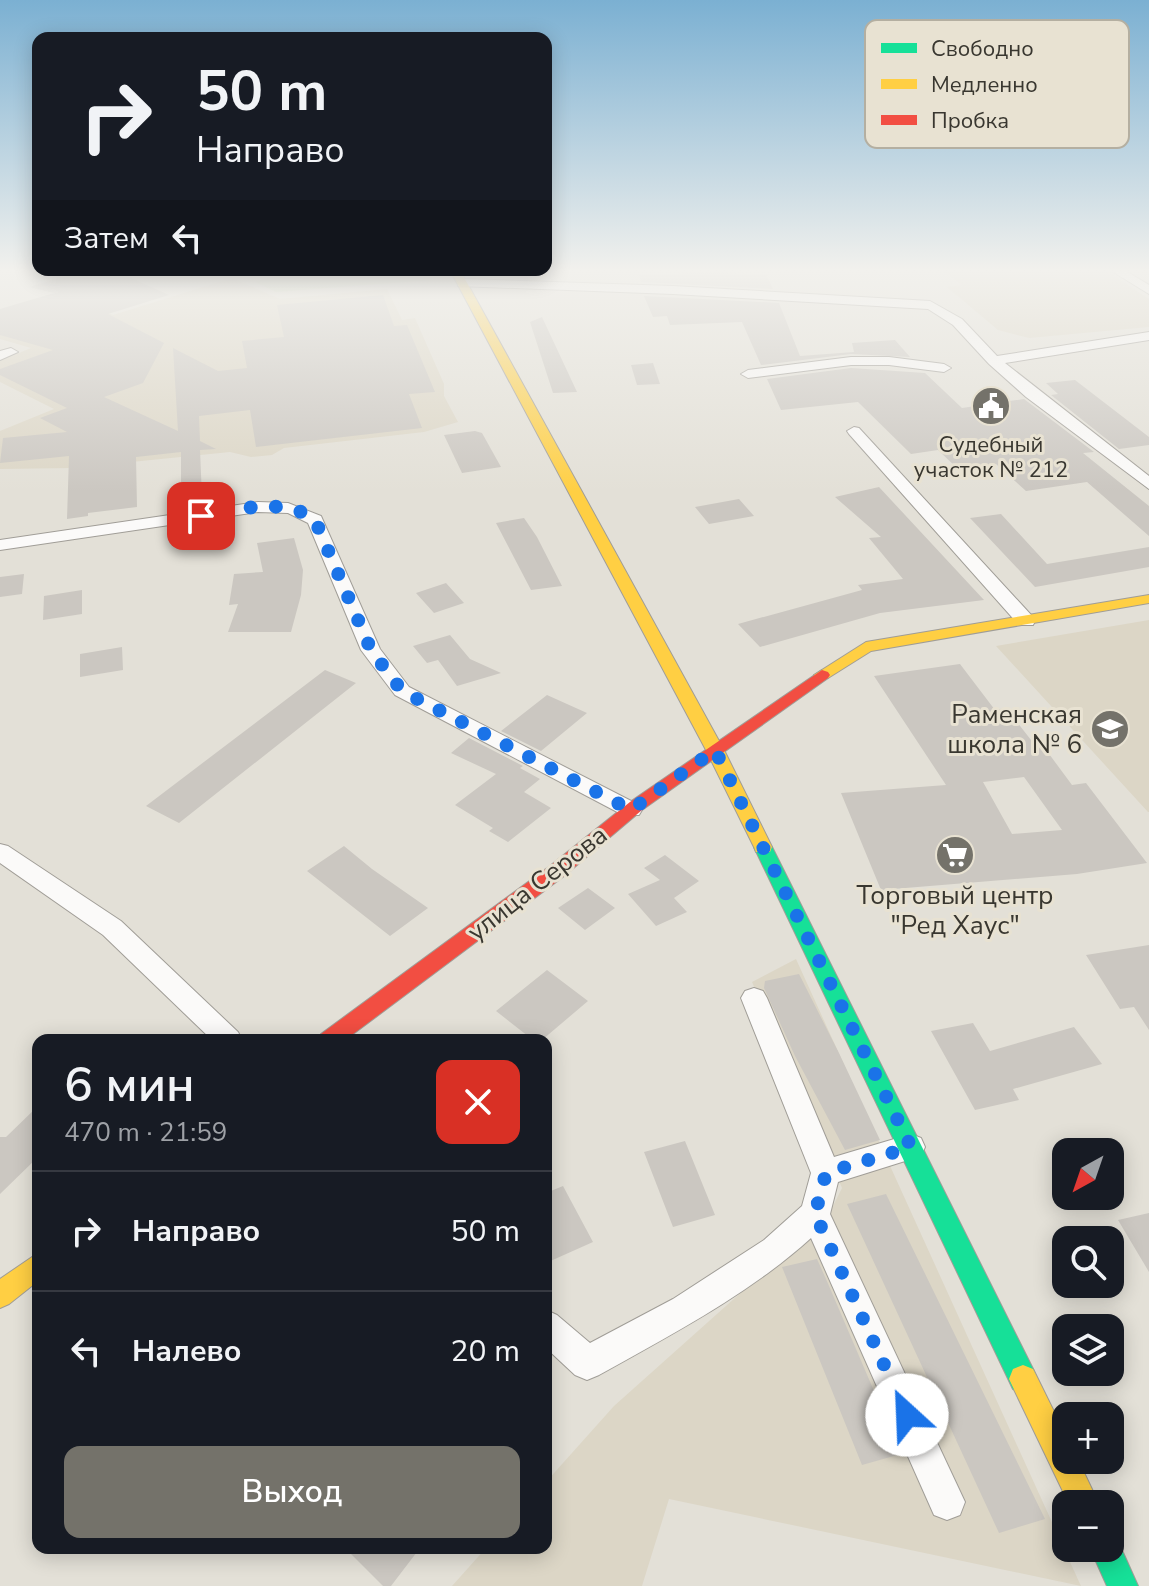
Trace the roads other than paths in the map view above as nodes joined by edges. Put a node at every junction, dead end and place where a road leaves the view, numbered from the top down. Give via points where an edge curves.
1 (496, 344) edge
2 (979, 344) edge
3 (1099, 344) edge
4 (994, 361) junction
5 (944, 368) dead end
6 (748, 374) dead end
7 (854, 431) dead end
8 (1149, 484) edge
9 (0, 545) edge
10 (1149, 599) edge
11 (1026, 621) junction
12 (715, 750) junction
13 (631, 810) junction
14 (0, 852) edge
15 (754, 998) dead end
16 (223, 1034) edge
17 (337, 1034) edge
18 (911, 1147) junction
19 (826, 1173) junction
20 (815, 1214) junction
21 (32, 1270) edge
22 (0, 1295) edge
23 (552, 1331) edge
24 (1077, 1490) edge
25 (947, 1502) dead end
26 (1112, 1562) edge
27 (1123, 1586) edge

1 - 12 main road
2 - 4 street
3 - 4 street
4 - 8 street
5 - 6 street via 851,361
7 - 11 street
9 - 13 street via 274,506 305,512 315,520 371,650 402,691
10 - 11 main road, улица Серова
11 - 12 main road, улица Серова via 866,647
12 - 13 main road, улица Серова
12 - 18 main road
13 - 17 main road, улица Серова
14 - 16 street via 112,928
15 - 19 street
18 - 19 street
18 - 24 main road
19 - 20 street
20 - 23 street via 775,1250 684,1310 587,1363
20 - 25 street
21 - 22 main road
26 - 27 main road

